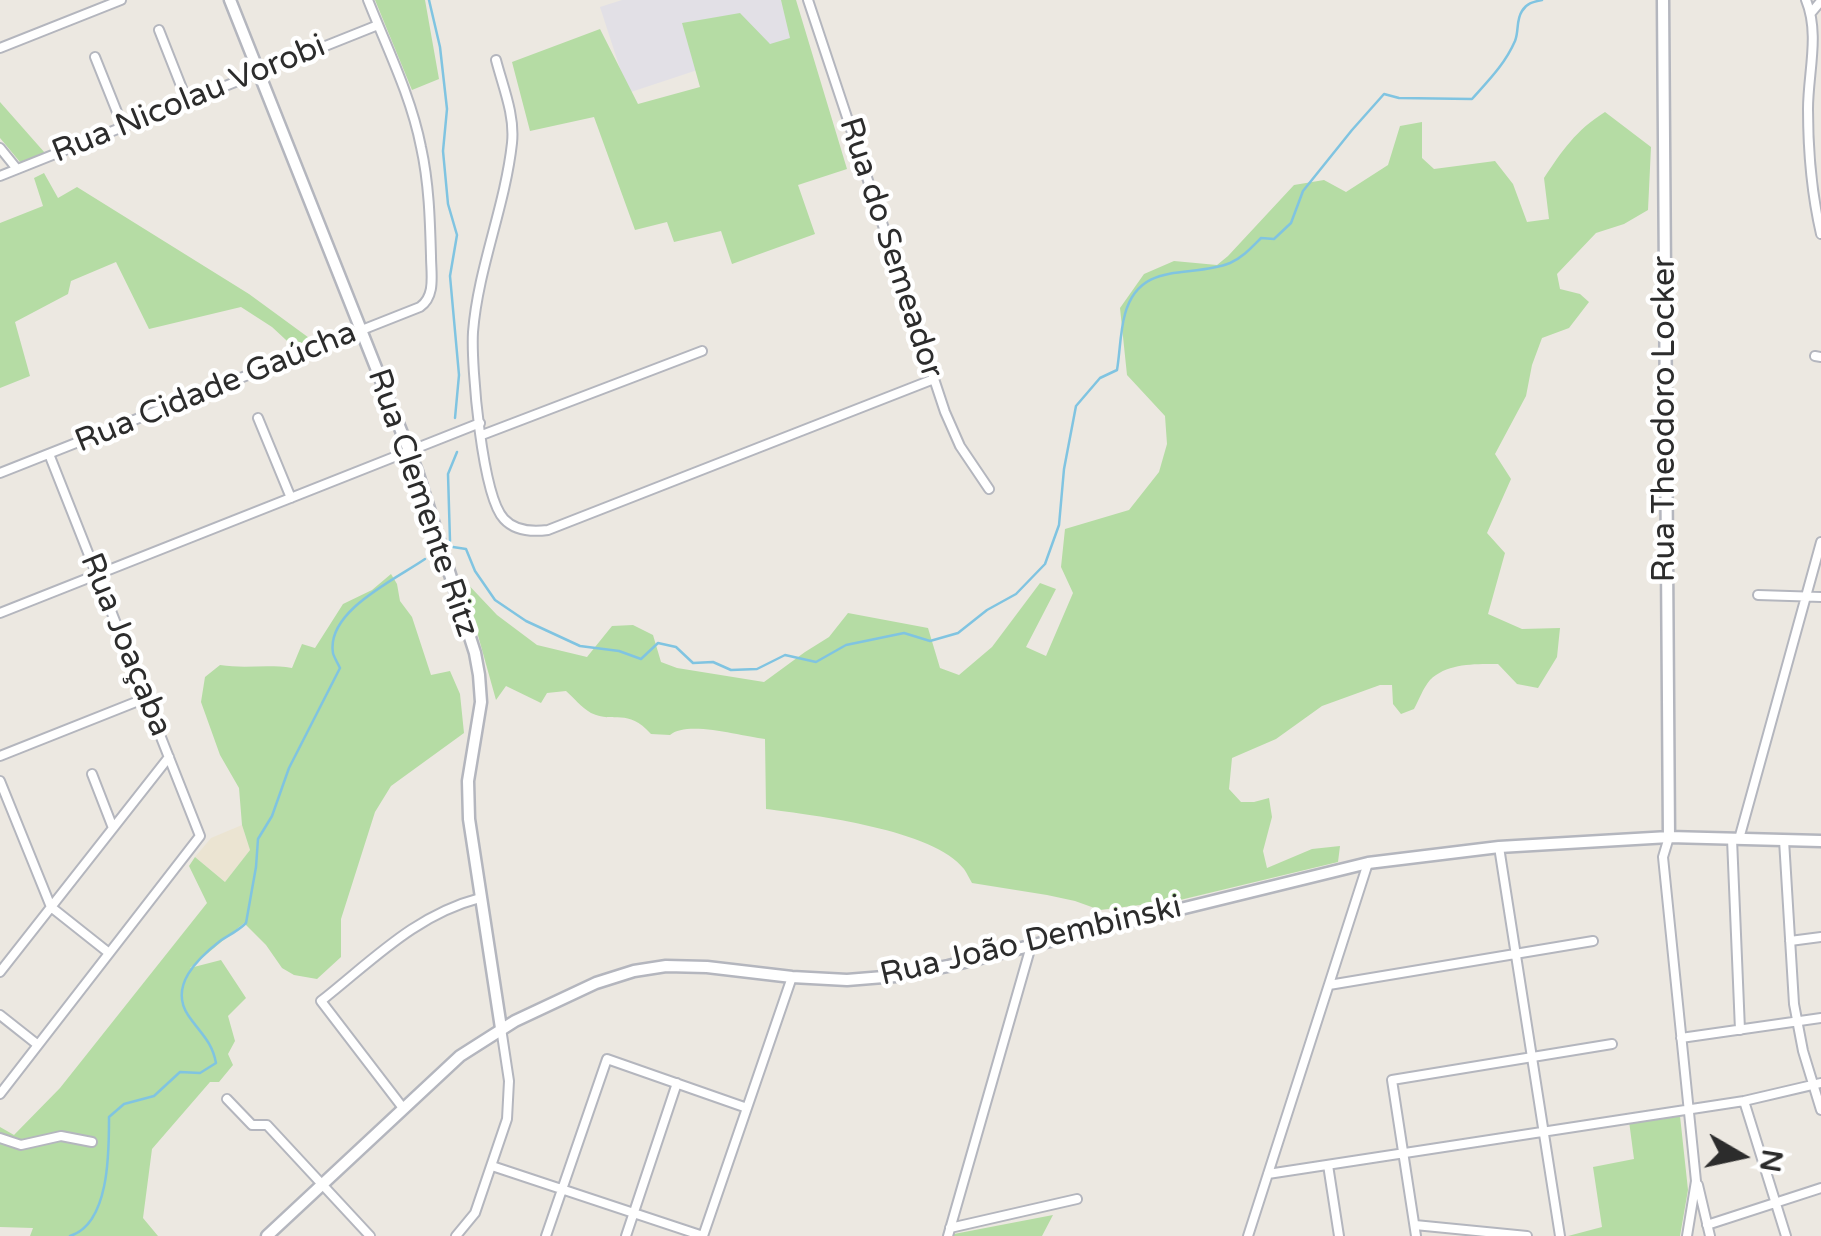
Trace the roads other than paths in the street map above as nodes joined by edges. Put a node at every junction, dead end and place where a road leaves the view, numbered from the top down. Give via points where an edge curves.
1 (122, 0) edge
2 (230, 0) edge
3 (368, 0) edge
4 (808, 0) edge
5 (1663, 0) edge
6 (1806, 0) edge
7 (1821, 1) edge
8 (1811, 13) junction
9 (378, 25) junction
10 (160, 30) dead end
11 (0, 48) edge
12 (1816, 55) edge
13 (95, 57) dead end
14 (496, 60) dead end
15 (259, 73) junction
16 (188, 101) junction
17 (1821, 106) edge
18 (1808, 108) junction
19 (123, 127) junction
20 (0, 148) edge
21 (17, 169) junction
22 (0, 176) edge
23 (1820, 222) edge
24 (1821, 234) edge
25 (361, 330) junction
26 (702, 350) dead end
27 (934, 379) junction
28 (258, 418) dead end
29 (480, 423) junction
30 (482, 435) junction
31 (409, 452) junction
32 (49, 454) junction
33 (0, 473) edge
34 (989, 489) dead end
35 (291, 498) junction
36 (1821, 542) edge
37 (97, 575) junction
38 (1758, 596) dead end
39 (1806, 596) junction
40 (1821, 597) edge
41 (0, 613) edge
42 (146, 698) junction
43 (0, 756) edge
44 (169, 757) junction
45 (92, 774) dead end
46 (0, 781) edge
47 (114, 828) junction
48 (1669, 837) junction
49 (1736, 839) junction
50 (1784, 840) junction
51 (1821, 841) edge
52 (1499, 847) junction
53 (1368, 863) junction
54 (480, 898) junction
55 (51, 907) junction
56 (1821, 937) edge
57 (1593, 941) dead end
58 (1790, 941) junction
59 (1031, 946) junction
60 (109, 953) junction
61 (1516, 954) junction
62 (0, 972) edge
63 (792, 977) junction
64 (1329, 985) junction
65 (0, 1015) edge
66 (1821, 1018) edge
67 (1796, 1022) junction
68 (501, 1028) junction
69 (1740, 1030) junction
70 (1682, 1038) junction
71 (1612, 1044) dead end
72 (38, 1045) junction
73 (1532, 1057) junction
74 (677, 1083) junction
75 (1817, 1084) edge
76 (0, 1094) edge
77 (227, 1099) dead end
78 (1744, 1101) junction
79 (403, 1108) junction
80 (747, 1108) junction
81 (1689, 1109) junction
82 (1821, 1110) edge
83 (1544, 1132) junction
84 (0, 1138) edge
85 (92, 1142) dead end
86 (1403, 1153) junction
87 (1328, 1165) junction
88 (492, 1166) junction
89 (1268, 1174) junction
90 (1696, 1181) junction
91 (323, 1184) junction
92 (1821, 1188) edge
93 (562, 1189) junction
94 (1077, 1200) dead end
95 (1775, 1202) junction
96 (634, 1213) junction
97 (1414, 1225) junction
98 (1707, 1225) junction
99 (949, 1232) edge
100 (267, 1236) edge
101 (370, 1236) edge
102 (456, 1236) edge
103 (546, 1236) edge
104 (626, 1236) edge
105 (703, 1236) edge
106 (1248, 1236) edge
107 (1339, 1236) edge
108 (1416, 1236) edge
109 (1527, 1236) edge
110 (1560, 1236) edge
111 (1687, 1236) edge
112 (1710, 1236) edge
113 (1786, 1236) edge

1 - 11 street
2 - 15 main road, Rua Clemente Ritz
3 - 9 street
4 - 27 street, Rua do Semeador
5 - 48 main road, Rua Theodoro Locker
6 - 8 street
7 - 8 street
8 - 12 street
9 - 15 street, Rua Nicolau Vorobi
9 - 25 street, Rua Cidade Gaúcha via 422,149 431,291 420,306
10 - 16 street
12 - 18 street
13 - 19 street
14 - 29 street via 512,142 473,332
15 - 16 street, Rua Nicolau Vorobi
15 - 25 main road, Rua Clemente Ritz
16 - 19 street, Rua Nicolau Vorobi
17 - 18 street
18 - 23 street
19 - 21 street, Rua Nicolau Vorobi
20 - 21 street
21 - 22 street, Rua Nicolau Vorobi
23 - 24 street
25 - 31 main road, Rua Clemente Ritz
25 - 32 street, Rua Cidade Gaúcha
26 - 30 street
27 - 30 street via 548,530 529,531 500,513
27 - 34 street, Rua do Semeador via 960,446
28 - 35 street
29 - 30 street
29 - 31 street
31 - 35 street
31 - 54 main road, Rua Clemente Ritz via 480,675 468,799
32 - 33 street, Rua Cidade Gaúcha
32 - 37 street, Rua Joaçaba
35 - 37 street
36 - 39 street
37 - 41 street
37 - 42 street, Rua Joaçaba
38 - 39 street
39 - 40 street
39 - 49 street
42 - 43 street
42 - 44 street, Rua Joaçaba
44 - 47 street
44 - 60 street, Rua Joaçaba via 200,836
45 - 47 street
46 - 55 street
47 - 55 street
48 - 49 main road, Rua João Dembinski
48 - 52 main road, Rua João Dembinski
48 - 70 street via 1663,856
49 - 50 main road, Rua João Dembinski
49 - 69 street
50 - 51 main road, Rua João Dembinski
50 - 58 street
52 - 53 main road, Rua João Dembinski
52 - 61 street
53 - 59 main road, Rua João Dembinski
53 - 64 street
54 - 68 main road, Rua Clemente Ritz
54 - 79 street via 424,920 321,1001
55 - 60 street
55 - 62 street
56 - 58 street
57 - 61 street
58 - 67 street
59 - 63 main road, Rua João Dembinski via 896,976
59 - 99 street
60 - 72 street
61 - 64 street
61 - 73 street
63 - 68 main road, Rua João Dembinski via 694,966 634,970
63 - 80 street
64 - 89 street
65 - 72 street
66 - 67 street
67 - 69 street
67 - 75 street
68 - 79 main road, Rua João Dembinski
68 - 88 street via 509,1105
69 - 70 street
70 - 81 street
71 - 73 street
72 - 76 street
73 - 83 street
73 - 86 street via 1392,1080
74 - 80 street
74 - 93 street via 607,1059
74 - 96 street
75 - 78 street
75 - 82 street
77 - 91 street via 252,1125 267,1125
78 - 81 street
78 - 95 street
79 - 91 main road, Rua João Dembinski
80 - 105 street
81 - 83 street
81 - 90 street
83 - 86 street
83 - 110 street
84 - 85 street via 20,1145 61,1136
86 - 87 street
86 - 97 street
87 - 89 street
87 - 107 street
88 - 93 street
88 - 102 street via 475,1213
89 - 106 street
90 - 98 street
90 - 111 street
91 - 100 main road, Rua João Dembinski
91 - 101 street
92 - 95 street
93 - 96 street
93 - 103 street
94 - 99 street
95 - 98 street
95 - 113 street
96 - 104 street
96 - 105 street
97 - 108 street
97 - 109 street
98 - 112 street

